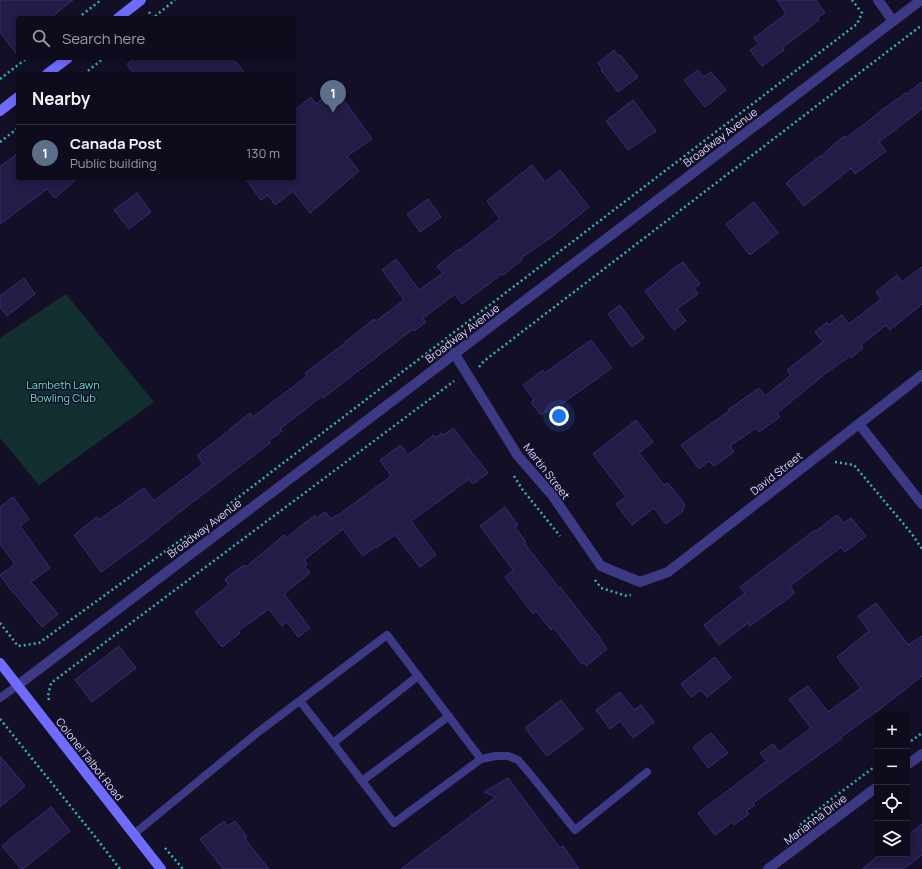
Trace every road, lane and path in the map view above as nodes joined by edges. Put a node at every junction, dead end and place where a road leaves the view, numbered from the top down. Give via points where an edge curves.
1 (101, 0) edge
2 (141, 0) edge
3 (176, 0) edge
4 (852, 0) edge
5 (878, 0) edge
6 (921, 0) edge
7 (81, 16) edge
8 (121, 16) edge
9 (156, 16) edge
10 (893, 21) junction
11 (922, 25) edge
12 (24, 60) edge
13 (65, 60) edge
14 (102, 60) edge
15 (50, 72) edge
16 (86, 72) edge
17 (0, 79) edge
18 (16, 99) edge
19 (0, 111) edge
20 (16, 130) edge
21 (0, 142) edge
22 (454, 353) junction
23 (477, 370) dead end
24 (922, 375) edge
25 (456, 380) dead end
26 (859, 424) junction
27 (831, 461) dead end
28 (514, 476) dead end
29 (922, 504) edge
30 (225, 507) dead end
31 (193, 531) dead end
32 (560, 536) dead end
33 (922, 549) edge
34 (593, 577) dead end
35 (640, 582) joint
36 (634, 594) dead end
37 (0, 623) edge
38 (0, 663) edge
39 (418, 676) junction
40 (51, 683) dead end
41 (18, 685) junction
42 (0, 698) edge
43 (300, 701) junction
44 (448, 716) junction
45 (0, 719) edge
46 (922, 733) edge
47 (333, 742) junction
48 (910, 742) edge
49 (922, 754) edge
50 (481, 759) junction
51 (910, 763) edge
52 (874, 767) edge
53 (647, 772) dead end
54 (362, 781) junction
55 (874, 790) edge
56 (799, 825) dead end
57 (134, 834) junction
58 (120, 869) edge
59 (161, 869) edge
60 (768, 869) edge

1 - 7 path
2 - 8 main road
3 - 9 path
4 - 30 path via 862,13 856,24
5 - 10 street
6 - 10 street, Broadway Avenue
10 - 22 street, Broadway Avenue
11 - 23 path via 484,361
12 - 17 path
13 - 15 main road
14 - 16 path
18 - 19 main road
20 - 21 path
22 - 35 street, Martin Street via 518,456 552,495 601,566
22 - 41 street, Broadway Avenue
24 - 26 street, David Street
25 - 40 path
26 - 29 street
26 - 35 street, David Street via 668,572
27 - 33 path via 854,465
28 - 32 path
31 - 37 path via 39,643 18,646
34 - 36 path via 601,588 627,596
38 - 41 main road, Colonel Talbot Road
39 - 43 lane via 387,635
39 - 44 lane
39 - 47 lane
41 - 42 lane
41 - 57 main road, Colonel Talbot Road
43 - 47 lane
43 - 57 lane
44 - 50 lane
44 - 54 lane
45 - 58 path
46 - 48 path
47 - 54 lane
49 - 51 street
50 - 53 lane via 508,756 518,760 575,830
50 - 54 lane via 394,823
52 - 56 path
55 - 60 street, Marianna Drive
57 - 59 main road, Colonel Talbot Road

